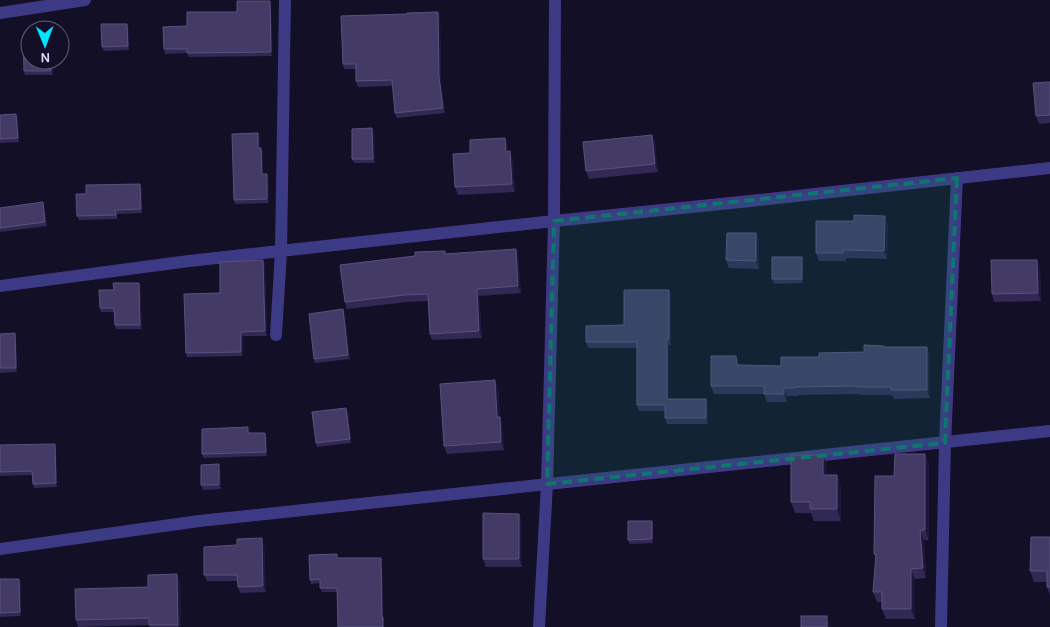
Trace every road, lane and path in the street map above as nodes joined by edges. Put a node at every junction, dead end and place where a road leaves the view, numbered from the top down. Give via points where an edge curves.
1 (85, 0) edge
2 (285, 0) edge
3 (555, 0) edge
4 (0, 13) edge
5 (1050, 168) edge
6 (957, 178) junction
7 (554, 221) junction
8 (281, 251) junction
9 (0, 286) edge
10 (276, 335) dead end
11 (1050, 431) edge
12 (945, 443) junction
13 (547, 484) junction
14 (0, 549) edge
15 (539, 627) edge
16 (941, 627) edge

1 - 4 street
2 - 8 street
3 - 7 street
5 - 6 street
6 - 7 street
6 - 12 street
7 - 8 street
7 - 13 street
8 - 9 street
8 - 10 street
11 - 12 street
12 - 13 street
12 - 16 street
13 - 14 street via 199,521
13 - 15 street

